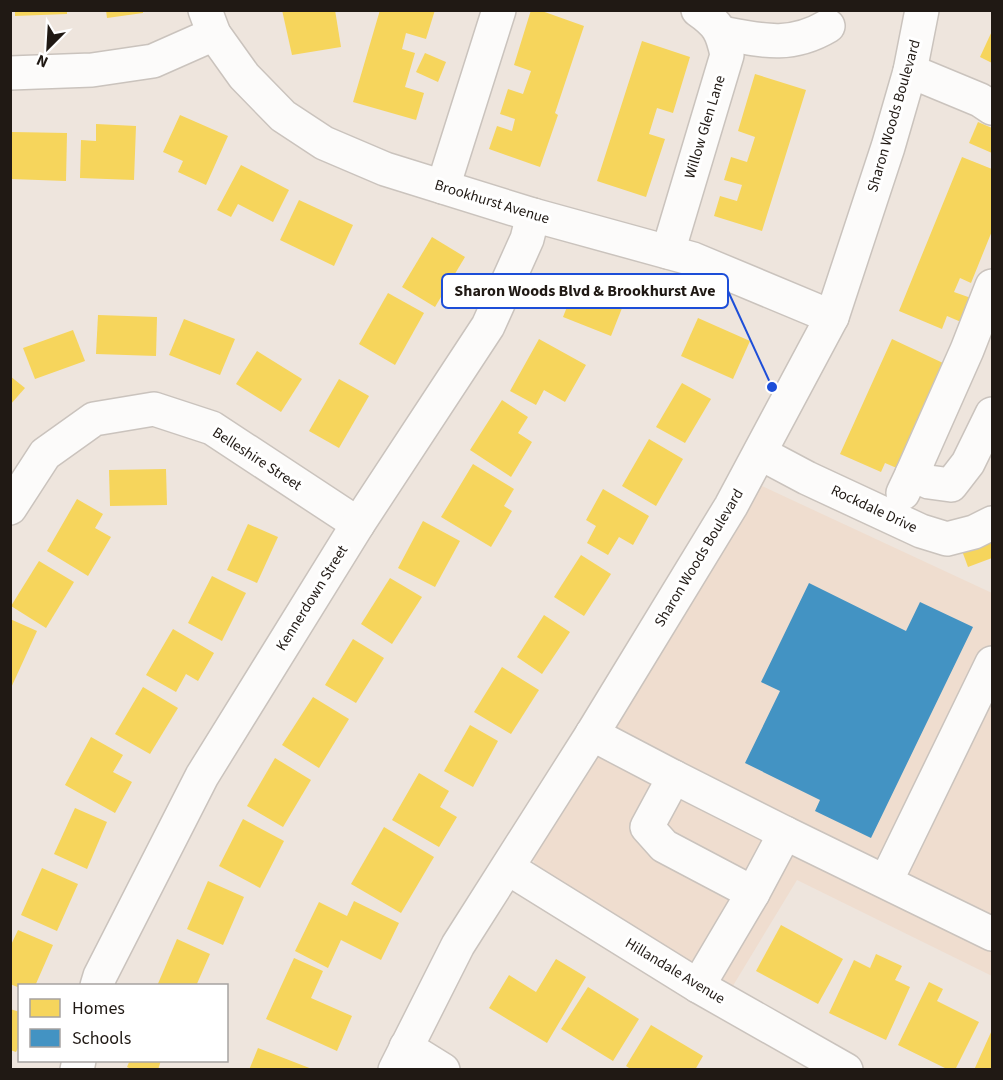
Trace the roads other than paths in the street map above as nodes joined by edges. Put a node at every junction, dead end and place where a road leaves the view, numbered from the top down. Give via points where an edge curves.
1 (500, 10) edge
2 (698, 10) edge
3 (922, 10) edge
4 (209, 22) edge
5 (828, 26) dead end
6 (723, 33) junction
7 (910, 71) junction
8 (10, 74) edge
9 (993, 108) edge
10 (443, 188) junction
11 (533, 215) junction
12 (668, 252) junction
13 (993, 286) edge
14 (832, 317) junction
15 (993, 414) edge
16 (760, 453) junction
17 (912, 474) junction
18 (10, 508) edge
19 (891, 517) junction
20 (993, 523) edge
21 (358, 524) junction
22 (993, 663) edge
23 (592, 734) junction
24 (674, 777) junction
25 (785, 833) junction
26 (508, 868) junction
27 (886, 880) junction
28 (753, 893) junction
29 (993, 934) edge
30 (98, 984) edge
31 (698, 986) junction
32 (400, 1058) edge
33 (442, 1070) edge
34 (846, 1070) edge

1 - 10 street
2 - 6 street
3 - 7 street, Sharon Woods Boulevard
4 - 8 street via 153,61 92,70
4 - 10 street, Brookhurst Avenue via 244,76 283,116 324,143
5 - 6 street via 810,36 768,42
6 - 12 street, Willow Glen Lane via 727,55
7 - 9 street
7 - 14 street, Sharon Woods Boulevard
10 - 11 street, Brookhurst Avenue
11 - 12 street, Brookhurst Avenue
11 - 21 street, Kennerdown Street via 527,239 488,326
12 - 14 street, Brookhurst Avenue
13 - 17 street
14 - 16 street, Sharon Woods Boulevard
15 - 17 street via 968,463 951,485 929,482
16 - 19 street, Rockdale Drive
16 - 23 street, Sharon Woods Boulevard via 732,506
17 - 19 street
18 - 21 street, Belleshire Street via 45,454 94,419 154,409 212,428
19 - 20 street, Rockdale Drive via 947,539
21 - 30 street, Kennerdown Street via 202,776
22 - 27 street
23 - 24 street
23 - 26 street, Sharon Woods Boulevard
24 - 25 street
24 - 28 street via 647,827 664,846
25 - 27 street
25 - 28 street
26 - 31 street, Hillandale Avenue
26 - 32 street, Sharon Woods Boulevard via 458,945
27 - 29 street
28 - 31 street
31 - 34 street, Hillandale Avenue
32 - 33 street

